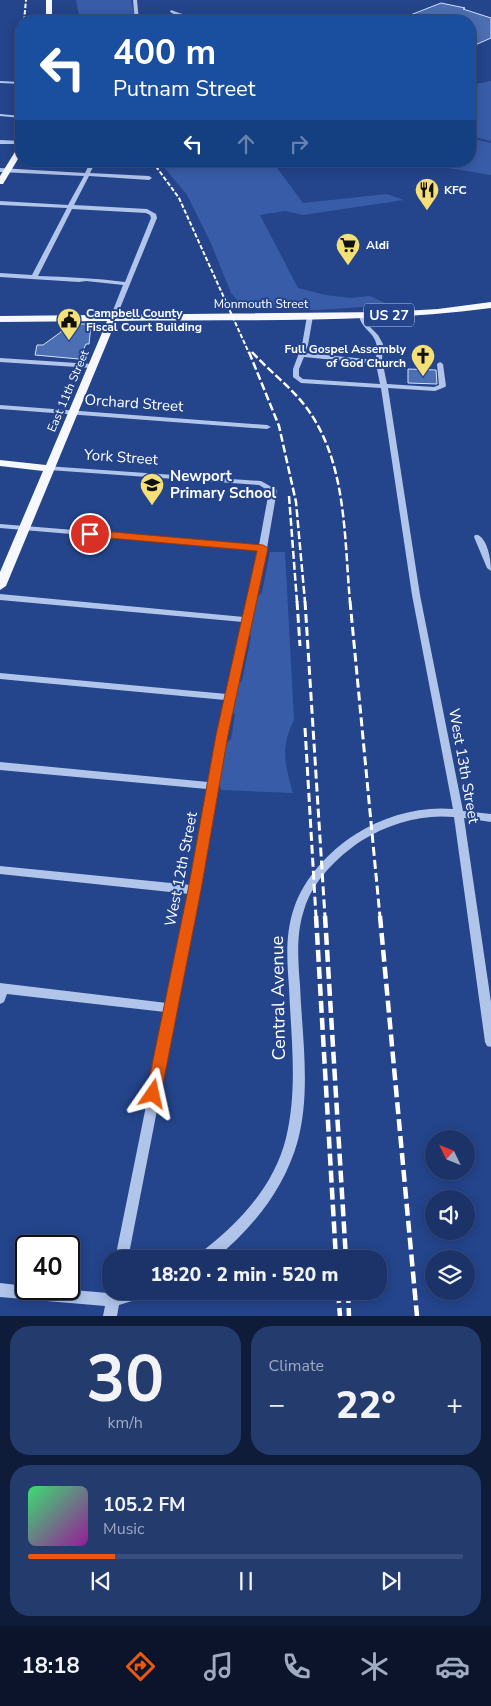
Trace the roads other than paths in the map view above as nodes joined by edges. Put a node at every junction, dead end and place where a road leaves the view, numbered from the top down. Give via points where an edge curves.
1 (49, 0) edge
2 (135, 0) edge
3 (171, 11) dead end
4 (49, 15) edge
5 (136, 15) edge
6 (179, 15) edge
7 (0, 82) edge
8 (15, 83) edge
9 (0, 116) edge
10 (15, 117) edge
11 (0, 142) edge
12 (15, 143) edge
13 (15, 156) edge
14 (92, 167) edge
15 (4, 170) edge
16 (89, 174) junction
17 (149, 178) dead end
18 (0, 182) edge
19 (0, 203) edge
20 (71, 207) junction
21 (153, 214) joint
22 (0, 270) edge
23 (35, 275) junction
24 (0, 276) edge
25 (127, 284) junction
26 (491, 305) edge
27 (362, 315) junction
28 (310, 316) junction
29 (113, 318) junction
30 (0, 319) edge
31 (301, 355) junction
32 (0, 360) edge
33 (380, 362) junction
34 (440, 364) dead end
35 (92, 366) junction
36 (385, 387) junction
37 (0, 407) edge
38 (72, 412) junction
39 (266, 427) dead end
40 (0, 463) edge
41 (49, 468) junction
42 (269, 486) joint
43 (0, 526) edge
44 (24, 528) junction
45 (478, 537) dead end
46 (263, 548) junction
47 (491, 568) edge
48 (0, 586) edge
49 (0, 597) edge
50 (247, 620) junction
51 (0, 676) edge
52 (230, 697) junction
53 (0, 766) edge
54 (213, 786) junction
55 (459, 815) junction
56 (491, 818) edge
57 (0, 870) edge
58 (195, 890) junction
59 (1, 992) edge
60 (170, 1008) junction
61 (491, 1042) edge
62 (123, 1250) edge
63 (216, 1250) edge
64 (0, 1290) edge
65 (102, 1295) edge
66 (113, 1300) edge
67 (110, 1316) edge

1 - 4 main road
2 - 5 street
3 - 6 street
7 - 8 street
9 - 10 street
11 - 12 street
13 - 15 main road
14 - 16 street
15 - 16 street
15 - 18 main road
16 - 17 street
16 - 20 street
19 - 20 street
20 - 21 street via 148,211
20 - 23 street
21 - 25 street, East 11th Street
22 - 23 street
23 - 24 street
23 - 25 street
25 - 29 street, East 11th Street
26 - 27 main road, Monmouth Street / US 27 via 413,314
27 - 28 main road, Monmouth Street / US 27
27 - 33 street, West 13th Street via 363,325 380,343
28 - 29 main road, Monmouth Street / US 27
28 - 31 street
29 - 30 main road, Monmouth Street / US 27
29 - 35 main road, East 11th Street
31 - 33 street
31 - 36 street via 296,369 298,380
32 - 35 street
33 - 36 street, West 13th Street
34 - 36 street via 443,386 428,390
35 - 38 main road, East 11th Street
36 - 55 street, West 13th Street via 419,613
37 - 38 street, Orchard Street
38 - 39 street, Orchard Street
38 - 41 main road, East 11th Street
40 - 41 main road, York Street
41 - 42 street, York Street
41 - 44 main road, East 11th Street
42 - 46 street, West 12th Street via 274,490
43 - 44 street
44 - 46 street
44 - 48 main road, East 11th Street
45 - 47 street
46 - 50 street, West 12th Street
49 - 50 street
50 - 52 street, West 12th Street
51 - 52 street
52 - 54 street, West 12th Street
53 - 54 street
54 - 58 street, West 12th Street
55 - 56 street, Central Avenue
55 - 61 street, West 13th Street
55 - 63 street, Central Avenue via 438,812 396,820 351,842 308,887 295,923 293,948 298,1087 292,1140 282,1168 246,1222
57 - 58 street
58 - 60 street, West 12th Street
59 - 60 street
60 - 62 street, West 12th Street
64 - 65 street
66 - 67 street

